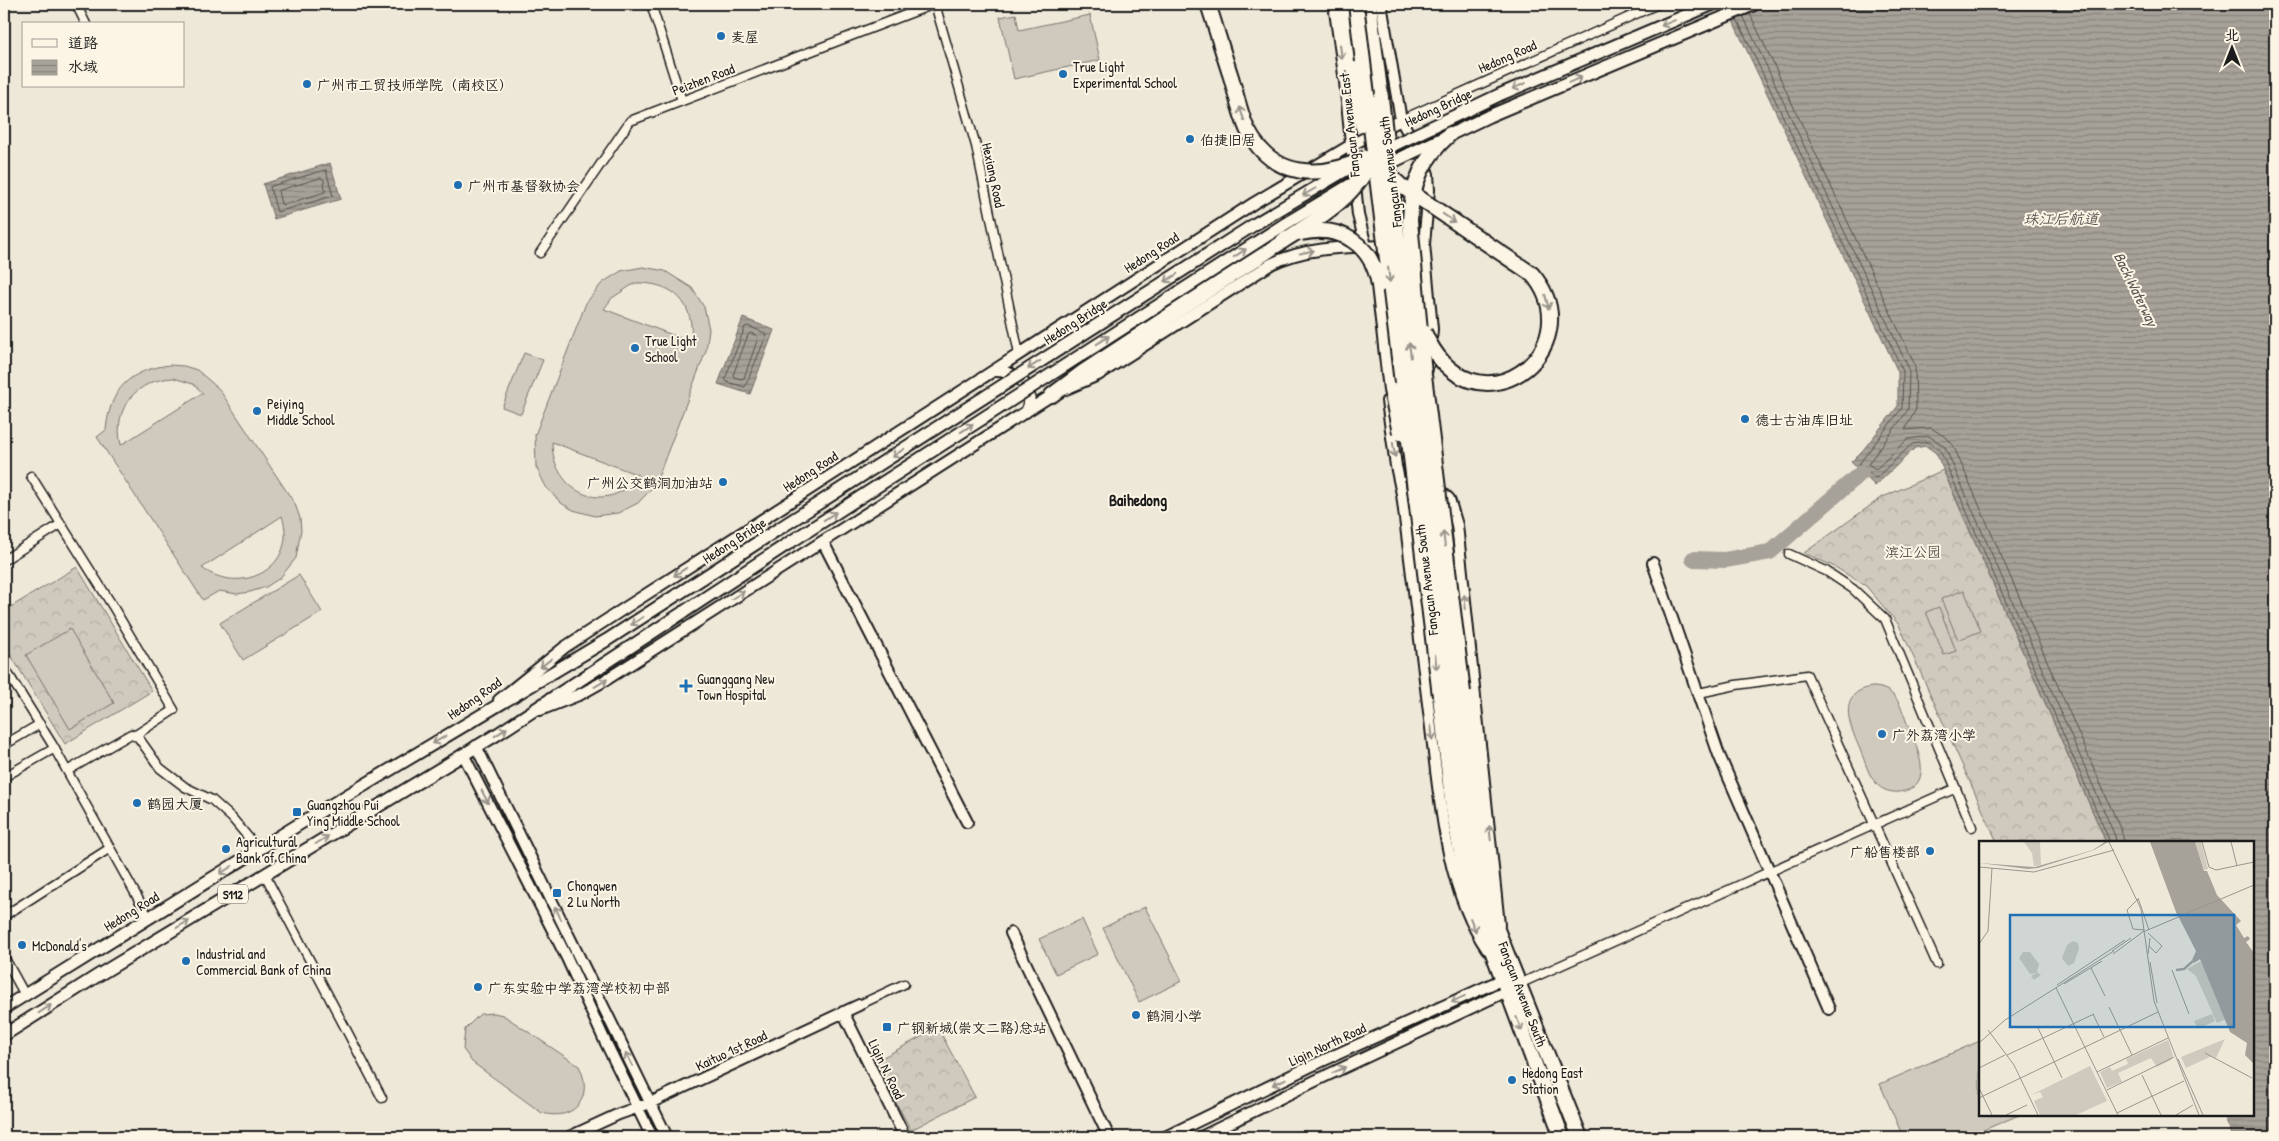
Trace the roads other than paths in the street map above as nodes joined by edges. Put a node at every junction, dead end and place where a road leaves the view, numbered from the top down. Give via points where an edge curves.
1 (76, 4) edge
2 (651, 4) edge
3 (935, 4) edge
4 (1208, 4) edge
5 (1334, 4) edge
6 (1345, 4) edge
7 (1356, 4) edge
8 (1369, 4) edge
9 (1381, 4) edge
10 (1658, 4) edge
11 (1713, 4) edge
12 (1754, 4) edge
13 (85, 22) edge
14 (1381, 98) junction
15 (682, 101) junction
16 (1401, 120) junction
17 (1450, 134) junction
18 (1373, 135) junction
19 (1351, 145) junction
20 (1366, 158) junction
21 (1379, 191) junction
22 (1283, 241) junction
23 (1424, 244) junction
24 (1366, 246) junction
25 (540, 253) dead end
26 (1418, 320) junction
27 (1019, 354) junction
28 (994, 371) junction
29 (1052, 395) junction
30 (1026, 412) junction
31 (31, 476) dead end
32 (1428, 482) junction
33 (1402, 494) junction
34 (1417, 504) junction
35 (61, 524) junction
36 (823, 542) junction
37 (1789, 554) dead end
38 (4, 560) edge
39 (1653, 563) dead end
40 (4, 667) edge
41 (1699, 693) junction
42 (1451, 694) junction
43 (481, 714) junction
44 (524, 716) junction
45 (40, 724) junction
46 (134, 736) junction
47 (4, 745) edge
48 (476, 746) junction
49 (54, 748) junction
50 (463, 754) junction
51 (67, 771) junction
52 (4, 777) edge
53 (1956, 788) junction
54 (967, 822) dead end
55 (1874, 824) junction
56 (1972, 828) dead end
57 (110, 848) junction
58 (258, 849) junction
59 (1769, 871) junction
60 (265, 875) junction
61 (4, 916) edge
62 (149, 918) junction
63 (1011, 933) dead end
64 (1500, 934) junction
65 (4, 957) edge
66 (1496, 962) junction
67 (1937, 964) dead end
68 (904, 984) dead end
69 (1509, 984) junction
70 (24, 995) junction
71 (859, 1005) joint
72 (4, 1008) edge
73 (1829, 1010) dead end
74 (843, 1012) junction
75 (4, 1035) edge
76 (382, 1098) dead end
77 (650, 1103) junction
78 (637, 1108) junction
79 (569, 1137) edge
80 (652, 1137) edge
81 (667, 1137) edge
82 (905, 1137) edge
83 (1109, 1137) edge
84 (1165, 1137) edge
85 (1201, 1137) edge
86 (1562, 1137) edge
87 (1580, 1137) edge

1 - 13 street
2 - 15 street
3 - 15 street, Peizhen Road
3 - 27 street, Hexiang Road via 976,146
20 -> 4 highway, bridge via 1338,169 1315,173 1286,166 1265,152 1247,127
5 -> 19 street, Fangcun Avenue East
6 - 21 highway, bridge via 1364,131
7 - 18 highway, Fangcun Avenue East, bridge
8 - 14 highway
9 - 16 street
10 - 16 street, Hedong Road
11 -> 20 main road, Hedong Bridge, bridge via 1499,95
17 -> 12 main road, bridge
14 - 22 highway, bridge via 1378,144 1363,176 1337,206
42 -> 14 highway, Fangcun Avenue South, bridge
15 - 25 street, Peizhen Road via 630,121
16 - 19 street, Hedong Road
16 - 23 street via 1428,174
17 - 26 highway, bridge via 1427,158 1411,204 1410,230
44 -> 17 main road, bridge via 1284,224 1375,170
18 - 21 highway, bridge
18 -> 26 highway, bridge via 1380,164 1394,181 1532,274 1545,295 1550,321 1542,349 1525,369 1502,382 1485,383 1460,376 1447,367 1432,349
19 - 24 street, Fangcun Avenue East via 1358,215
19 - 27 street, Hedong Road via 1254,203
20 -> 43 main road, Hedong Bridge, bridge via 1247,229 607,640
21 -> 34 highway, Fangcun Avenue South, bridge
22 - 29 highway
22 - 34 highway, bridge via 1306,232 1334,232 1360,246 1374,266 1394,406
23 - 24 street
23 - 32 street, Fangcun Avenue South via 1432,316 1431,343 1428,366 1413,399 1412,410 1420,471
29 -> 24 street via 1098,375 1271,264 1316,250
24 -> 33 street, Fangcun Avenue South
42 -> 26 highway, bridge
27 - 28 street, Hedong Road
28 - 30 street via 1009,372 1024,382 1030,395
28 -> 43 street, Hedong Road via 565,648
29 - 30 street
30 - 36 street
31 - 35 street
32 - 33 street via 1411,483
64 -> 32 street, Fangcun Avenue South via 1456,525 1449,499
33 -> 66 street, Fangcun Avenue South via 1447,841 1459,891 1476,933
34 -> 42 highway, Fangcun Avenue South, bridge
35 - 38 street
35 - 46 street via 174,710
44 -> 36 street via 581,694 604,681
36 - 54 street
37 - 53 street via 1826,571 1853,589 1885,619
39 - 41 street
40 - 45 street
41 - 55 street via 1736,684 1807,675
41 - 59 street via 1719,755
42 - 64 highway, Fangcun Avenue South via 1474,864
42 - 66 highway, Fangcun Avenue South via 1463,867 1470,895
43 -> 58 main road, Hedong Road / S112
48 -> 44 main road, S112
45 - 47 street
45 - 49 street
46 - 51 street via 130,734
46 - 58 street via 160,768 185,787 212,800
48 - 50 main road, S112
77 -> 48 street
49 - 51 street
49 - 52 street
60 -> 50 main road, S112
50 -> 78 street via 567,958
51 - 57 street
53 - 55 street
53 - 56 street
55 - 59 street
55 - 67 street
57 - 61 street
57 - 62 street
58 -> 62 main road, Hedong Road / S112
59 - 69 street
59 - 73 street
75 -> 60 main road, S112
60 - 76 street
62 - 70 main road, Hedong Road / S112
63 - 83 street
64 - 69 highway, Fangcun Avenue South
65 - 70 street
66 - 69 highway, Fangcun Avenue South
68 - 71 street, Kaituo 1st Road
69 -> 84 street, Liqin North Road via 1318,1063
85 -> 69 street, Liqin North Road
69 -> 86 highway, Fangcun Avenue South
69 - 87 highway, Fangcun Avenue South
70 - 72 main road, Hedong Road / S112
71 - 74 street, Kaituo 1st Road
74 - 77 street, Kaituo 1st Road
74 - 82 street, Liqin N. Road
77 - 78 street, Kaituo 1st Road
77 - 81 street
78 - 79 street, Kaituo 1st Road
78 - 80 street

